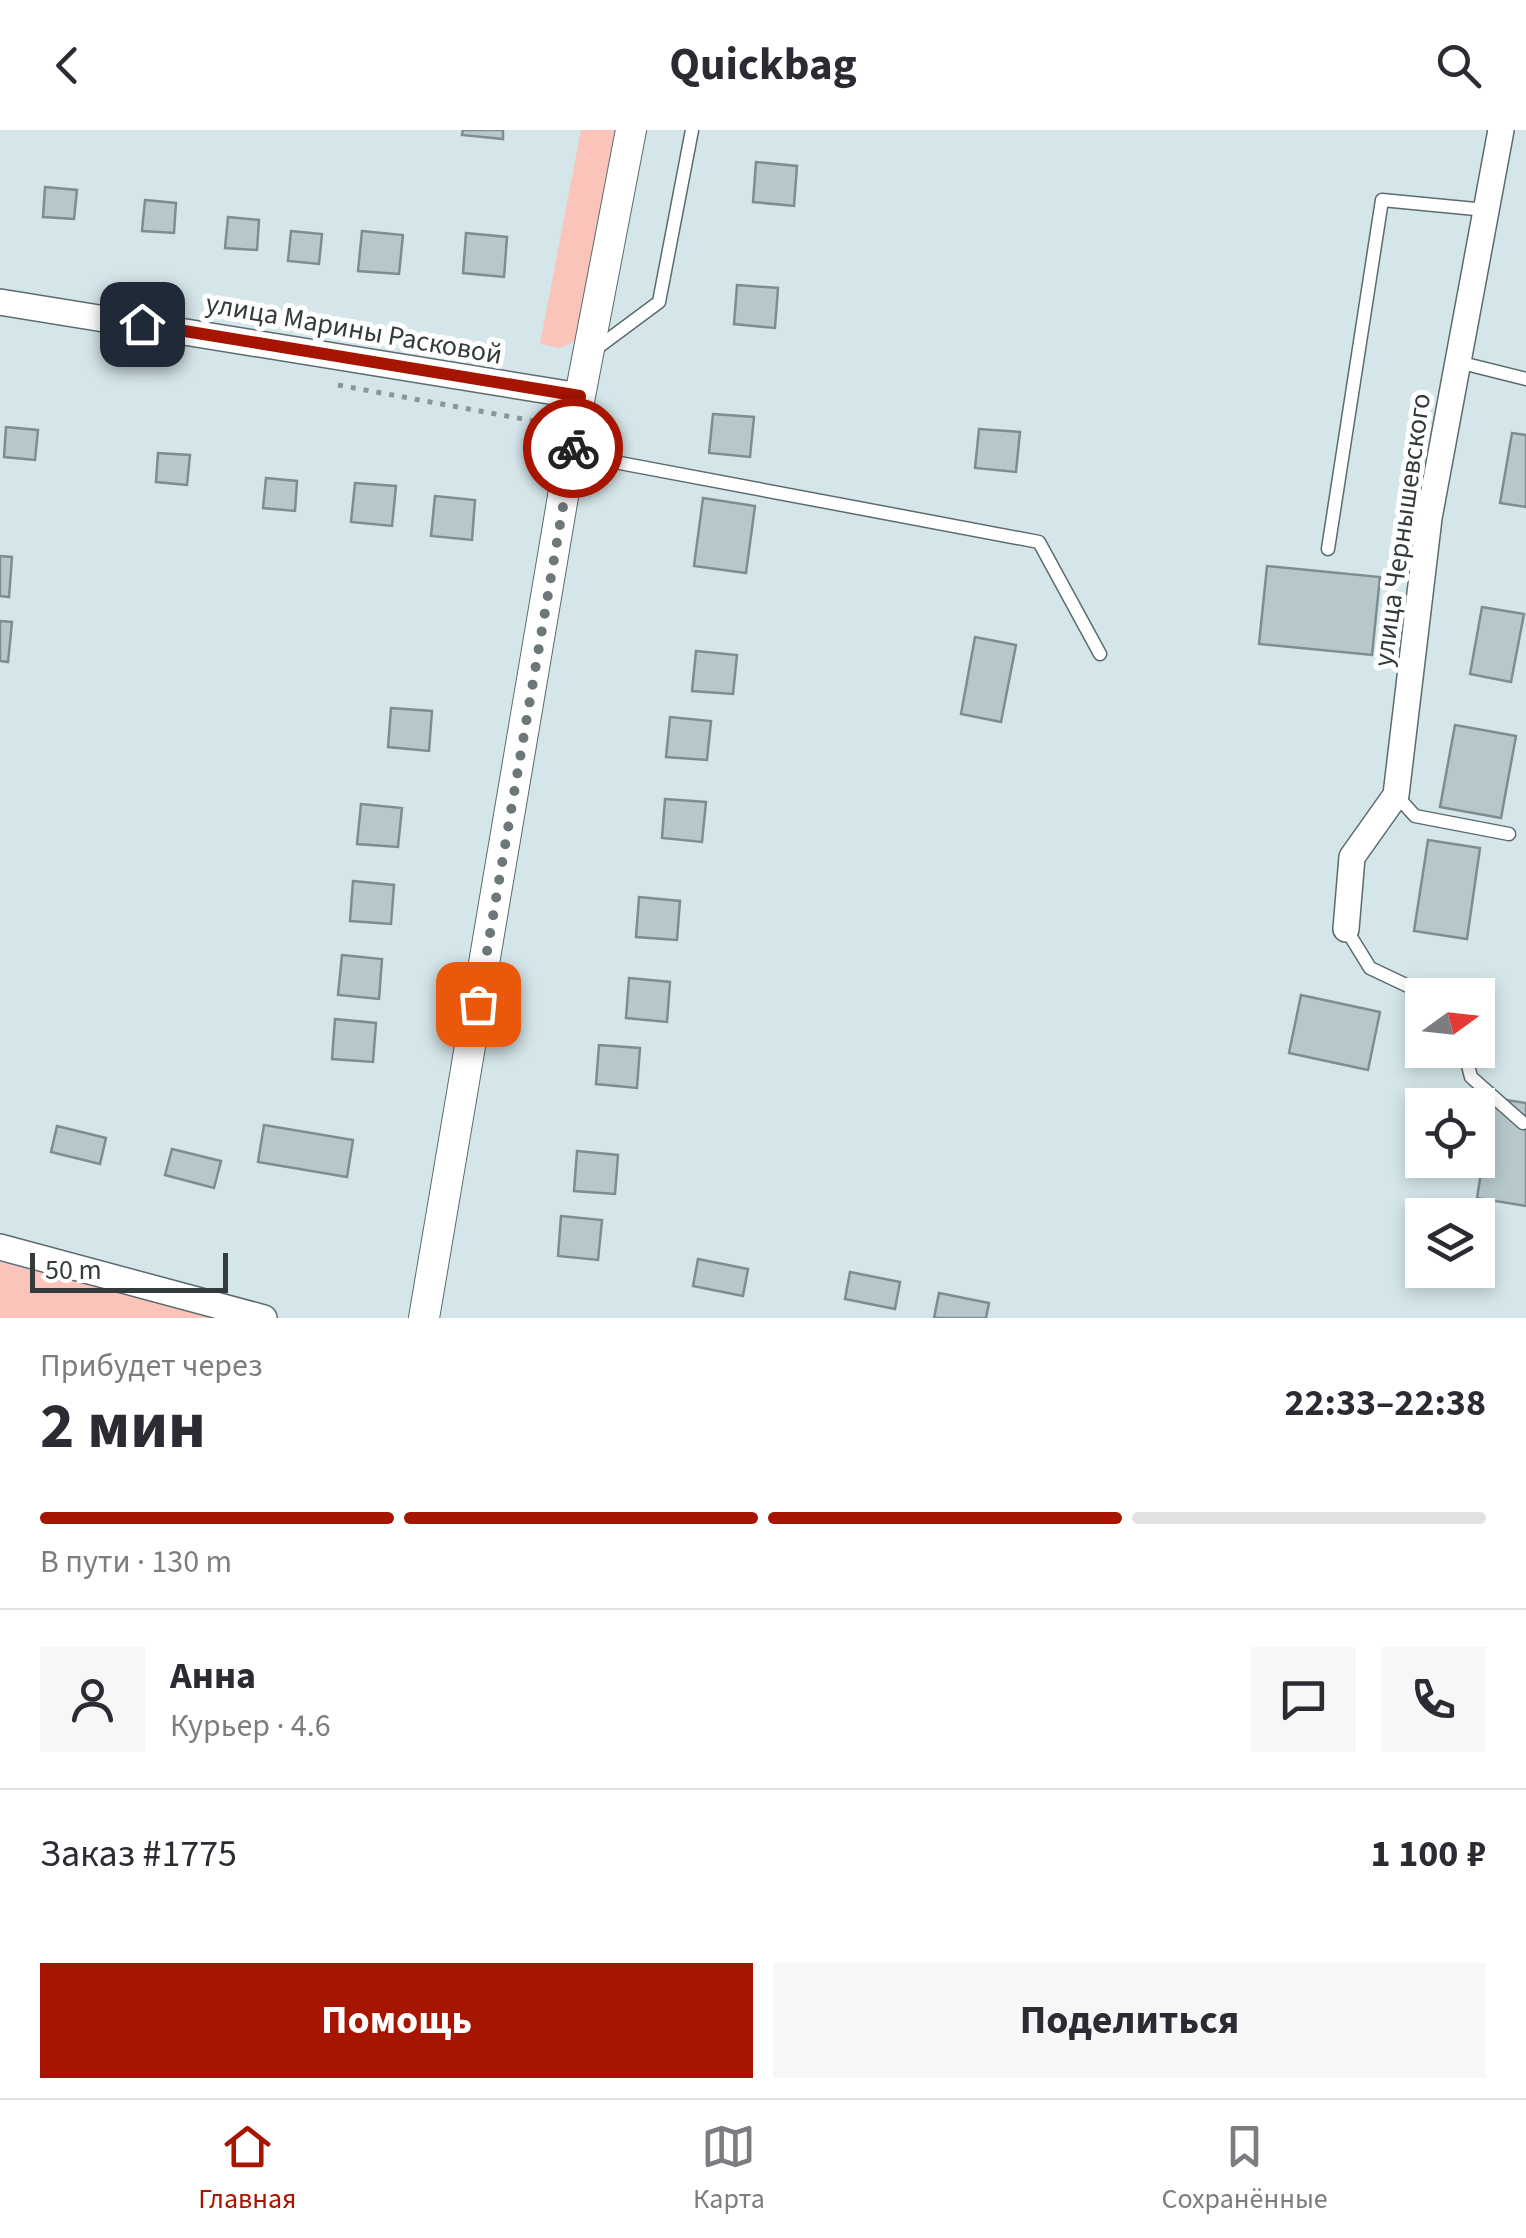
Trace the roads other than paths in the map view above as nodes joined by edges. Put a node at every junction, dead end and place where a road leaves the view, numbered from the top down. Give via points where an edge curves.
1 (630, 130) edge
2 (692, 130) edge
3 (1501, 130) edge
4 (1486, 210) junction
5 (0, 302) edge
6 (589, 354) junction
7 (1458, 362) junction
8 (1526, 380) edge
9 (580, 396) junction
10 (572, 454) junction
11 (1328, 549) dead end
12 (1100, 654) dead end
13 (1396, 795) junction
14 (1509, 834) dead end
15 (1346, 928) joint
16 (1405, 985) edge
17 (1468, 1068) edge
18 (1524, 1123) dead end
19 (0, 1247) edge
20 (264, 1318) edge
21 (424, 1318) edge

1 - 6 street
2 - 6 lane via 659,302
3 - 4 street, улица Чернышевского
4 - 7 street, улица Чернышевского
4 - 11 lane via 1382,200
5 - 9 street, улица Марины Расковой
6 - 9 street
7 - 8 lane
7 - 13 street, улица Чернышевского via 1429,518
9 - 10 street
10 - 12 lane via 1039,542
10 - 21 street
13 - 14 lane via 1415,816
13 - 15 street, улица Чернышевского via 1352,856
15 - 16 lane via 1370,968
17 - 18 lane via 1470,1077
19 - 20 street

